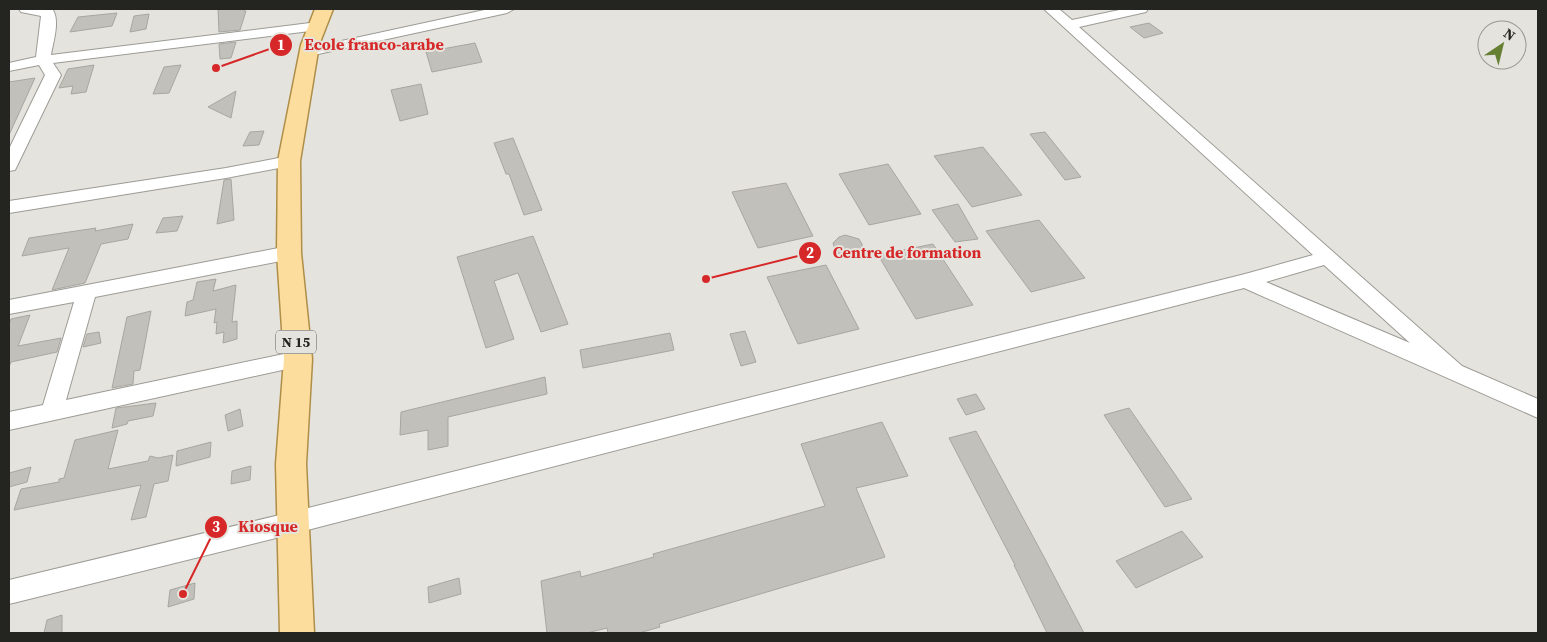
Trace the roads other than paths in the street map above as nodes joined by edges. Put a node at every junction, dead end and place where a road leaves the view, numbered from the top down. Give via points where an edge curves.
1 (57, 9) edge
2 (507, 9) edge
3 (1051, 9) edge
4 (1141, 9) edge
5 (29, 10) edge
6 (321, 17) edge
7 (1069, 24) junction
8 (309, 52) junction
9 (43, 60) junction
10 (9, 67) edge
11 (289, 161) junction
12 (9, 166) edge
13 (9, 207) edge
14 (289, 253) junction
15 (1327, 258) junction
16 (1245, 281) junction
17 (87, 292) junction
18 (9, 307) edge
19 (298, 359) junction
20 (1454, 371) junction
21 (1538, 409) edge
22 (52, 412) junction
23 (9, 421) edge
24 (292, 523) junction
25 (9, 592) edge
26 (297, 633) edge

1 - 5 street
2 - 8 street
3 - 7 street
4 - 7 street
5 - 9 street via 48,13
6 - 8 main road, N 15
6 - 9 street
7 - 15 street
8 - 11 main road, N 15
9 - 10 street
9 - 12 street via 52,75
11 - 13 street
11 - 14 main road, N 15
14 - 17 street
14 - 19 main road, N 15
15 - 16 street
15 - 20 street
16 - 20 street
16 - 24 street
17 - 18 street
17 - 22 street
19 - 22 street
19 - 24 main road, N 15 via 291,464
20 - 21 street
22 - 23 street
24 - 25 street
24 - 26 main road, N 15

